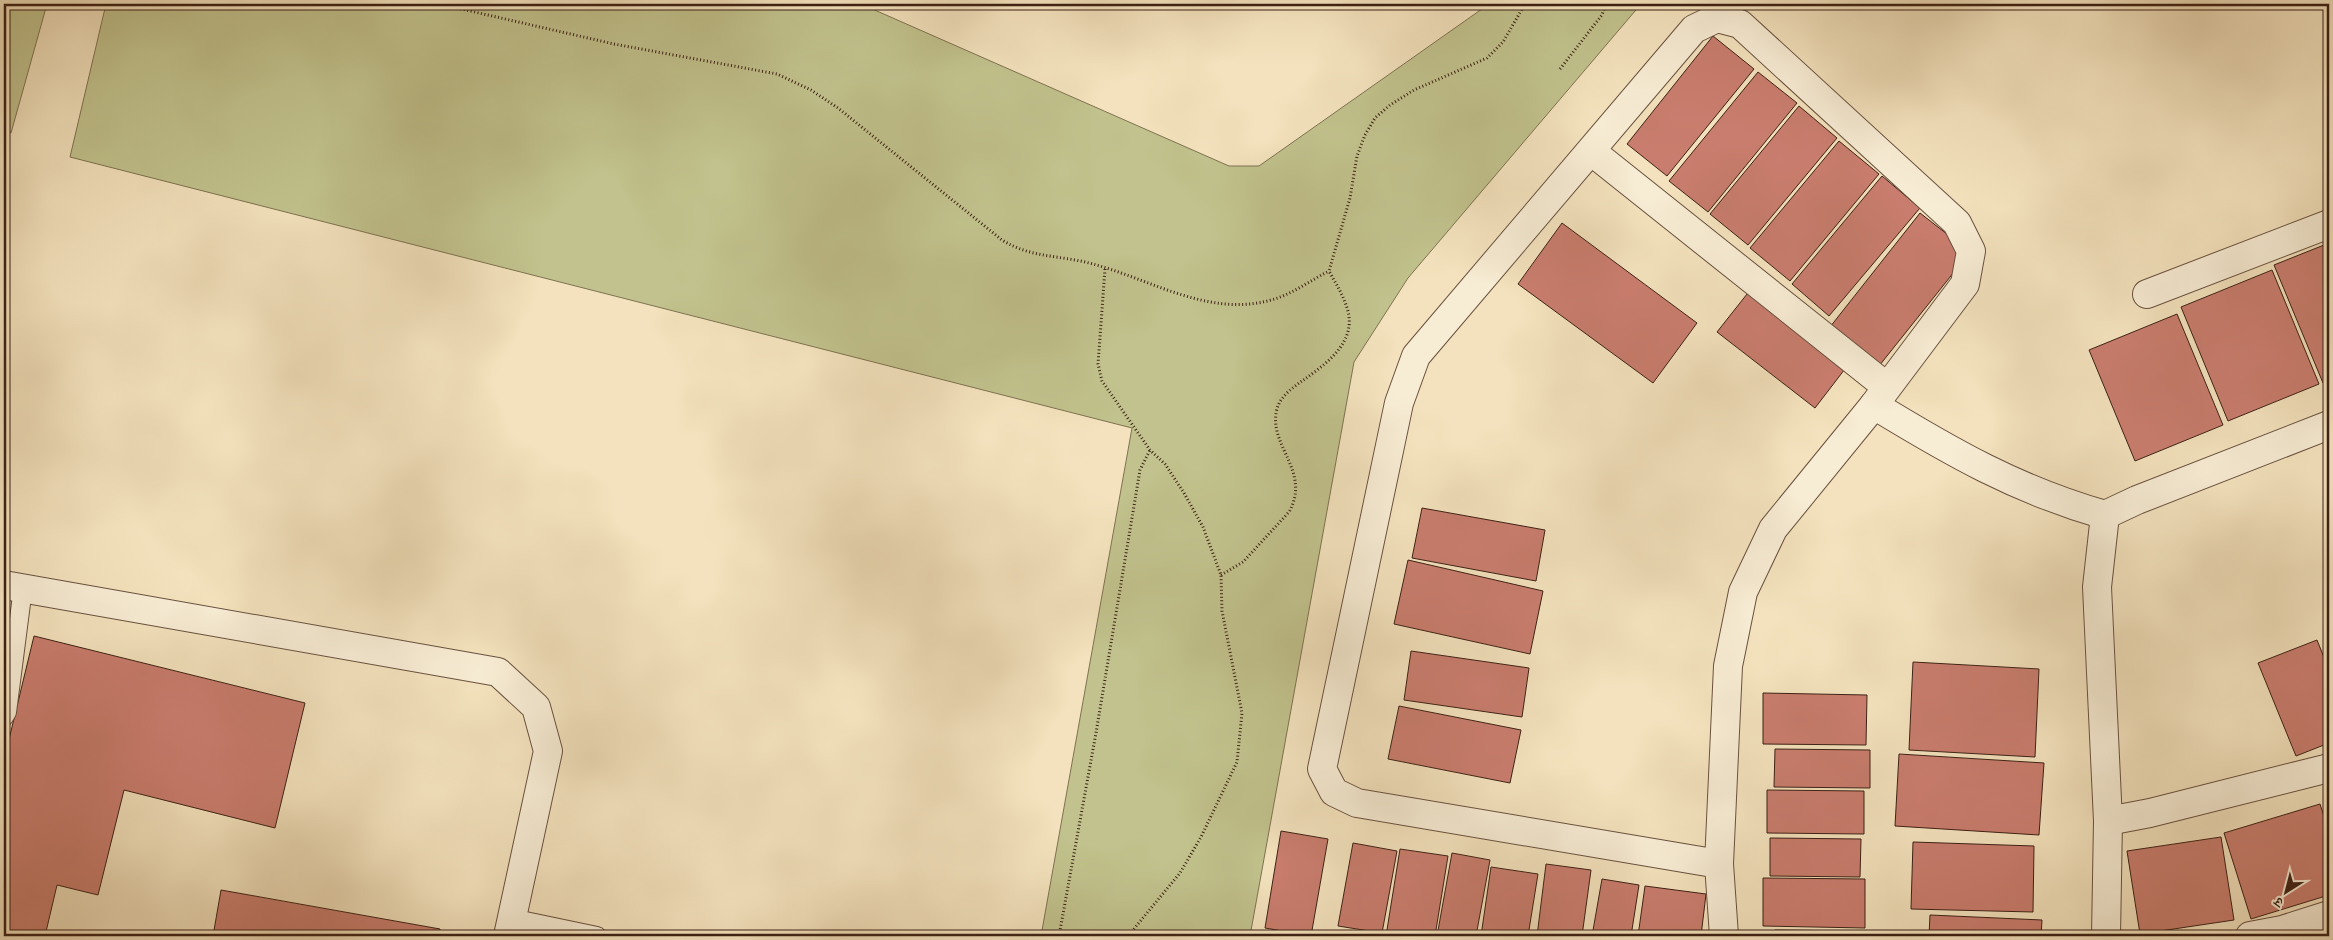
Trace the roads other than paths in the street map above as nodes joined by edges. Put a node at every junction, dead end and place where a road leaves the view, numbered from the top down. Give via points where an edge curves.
1 (1591, 151) junction
2 (2329, 224) edge
3 (2147, 294) dead end
4 (1880, 396) junction
5 (2329, 425) edge
6 (2105, 515) junction
7 (13, 587) edge
8 (4, 717) edge
9 (2329, 768) edge
10 (2108, 822) junction
11 (1719, 864) junction
12 (2329, 915) edge
13 (509, 927) edge
14 (2283, 933) edge
15 (597, 936) edge
16 (1724, 936) edge
17 (2106, 936) edge
18 (2250, 936) edge

1 - 4 street
1 - 4 street via 1694,29 1717,18 1740,24 1957,223 1971,251 1965,284
1 - 11 street via 1416,356 1399,403 1322,769 1334,792 1357,803
2 - 3 street
4 - 6 street via 1950,451 1991,473 2067,504
4 - 11 street via 1772,529 1743,592 1728,666
5 - 6 street
6 - 10 street via 2097,587
7 - 8 lane via 7,712
7 - 13 street via 498,672 536,707 548,751
9 - 10 street
10 - 17 street
11 - 16 street
12 - 14 street
13 - 15 lane
14 - 18 street

